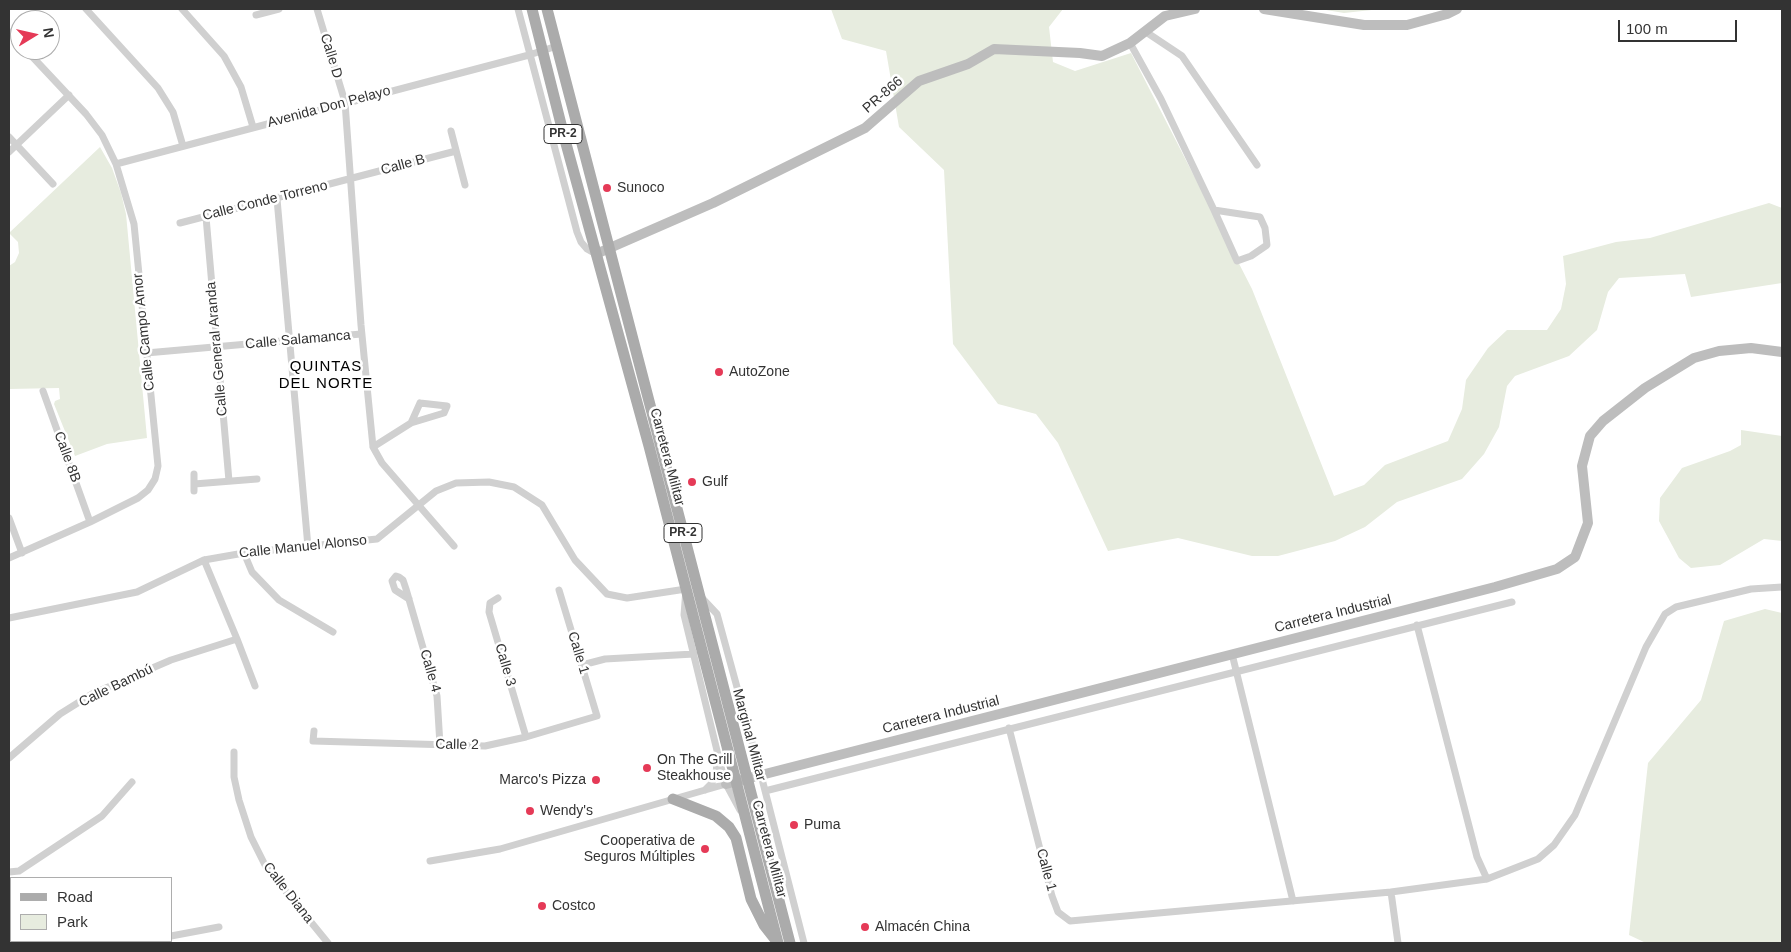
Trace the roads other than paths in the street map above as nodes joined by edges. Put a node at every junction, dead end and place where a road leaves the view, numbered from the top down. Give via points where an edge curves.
1 (86, 9) edge
2 (182, 9) edge
3 (279, 9) edge
4 (317, 9) edge
5 (518, 9) edge
6 (532, 9) edge
7 (547, 9) edge
8 (1195, 9) edge
9 (1264, 9) edge
10 (1457, 9) edge
11 (256, 15) dead end
12 (1146, 32) junction
13 (1130, 43) junction
14 (557, 46) junction
15 (542, 51) junction
16 (529, 55) junction
17 (36, 60) edge
18 (69, 95) junction
19 (345, 102) junction
20 (253, 127) junction
21 (451, 131) dead end
22 (9, 137) edge
23 (16, 145) junction
24 (183, 146) junction
25 (456, 151) junction
26 (9, 152) edge
27 (116, 164) junction
28 (1257, 165) dead end
29 (349, 180) junction
30 (53, 184) dead end
31 (465, 185) dead end
32 (277, 199) junction
33 (1214, 210) junction
34 (206, 217) junction
35 (180, 223) dead end
36 (610, 249) junction
37 (596, 254) junction
38 (361, 334) junction
39 (290, 340) junction
40 (217, 347) junction
41 (1782, 352) edge
42 (146, 353) junction
43 (43, 391) dead end
44 (411, 423) junction
45 (373, 446) junction
46 (194, 474) dead end
47 (257, 479) dead end
48 (229, 481) junction
49 (418, 505) junction
50 (9, 518) edge
51 (90, 522) junction
52 (454, 546) dead end
53 (308, 547) junction
54 (22, 553) junction
55 (244, 553) junction
56 (9, 558) edge
57 (204, 560) junction
58 (1782, 587) edge
59 (559, 590) dead end
60 (686, 590) junction
61 (699, 594) junction
62 (498, 598) dead end
63 (409, 599) dead end
64 (1512, 602) dead end
65 (9, 618) edge
66 (1417, 625) junction
67 (333, 632) dead end
68 (237, 639) junction
69 (694, 654) junction
70 (1232, 654) junction
71 (582, 665) junction
72 (1236, 671) junction
73 (255, 686) dead end
74 (597, 716) joint
75 (1009, 728) junction
76 (314, 730) dead end
77 (526, 737) junction
78 (440, 745) junction
79 (234, 752) dead end
80 (717, 752) junction
81 (9, 758) edge
82 (761, 775) junction
83 (747, 779) junction
84 (132, 782) dead end
85 (731, 783) junction
86 (704, 791) junction
87 (765, 791) junction
88 (673, 800) junction
89 (430, 862) dead end
90 (9, 872) edge
91 (1487, 878) junction
92 (1390, 892) junction
93 (1293, 901) junction
94 (219, 927) dead end
95 (172, 936) edge
96 (328, 943) edge
97 (778, 943) edge
98 (790, 943) edge
99 (804, 943) edge
100 (1398, 943) edge

1 - 24 street via 158,88 173,112
2 - 20 street via 224,56 241,87
3 - 11 street
4 - 19 street, Calle D
5 - 16 street
6 - 15 main road, Carretera Militar / PR-2
7 - 14 main road, Carretera Militar / PR-2
8 - 12 street, PR-866 / PR-866 via 1165,16
9 - 10 street via 1364,25 1407,25
12 - 13 street, PR-866 / PR-866
12 - 28 street via 1182,56
13 - 33 street via 1161,99
13 - 36 street, PR-866 / PR-866 via 1102,56 994,49 968,64 919,81 865,128 713,203
14 - 15 street, Avenida Don Pelayo
14 - 36 main road, Carretera Militar / PR-2
15 - 16 street, Avenida Don Pelayo
15 - 37 main road, Carretera Militar / PR-2
16 - 19 street, Avenida Don Pelayo
16 - 37 street via 577,232 587,249
17 - 18 street, Calle Campo Amor
18 - 23 street
18 - 27 street, Calle Campo Amor via 102,135
19 - 20 street, Avenida Don Pelayo
19 - 29 street, Calle D
20 - 24 street, Avenida Don Pelayo
21 - 25 street
22 - 23 street
23 - 26 street
23 - 30 street
24 - 27 street, Avenida Don Pelayo
25 - 29 street, Calle B
25 - 31 street
27 - 42 street, Calle Campo Amor via 134,224
29 - 32 street, Calle Conde Torreno
29 - 38 street, Calle D
32 - 34 street, Calle Conde Torreno
32 - 39 street
33 - 33 street via 1260,216 1267,245 1252,256 1236,260
34 - 35 street, Calle Conde Torreno
34 - 40 street, Calle General Aranda
36 - 37 street, PR-866 / PR-866
36 - 61 main road, Carretera Militar / PR-2
37 - 60 main road, Carretera Militar / PR-2
38 - 39 street, Calle Salamanca
38 - 45 street, Calle D
39 - 40 street, Calle Salamanca
39 - 53 street
40 - 42 street, Calle Salamanca
40 - 48 street, Calle General Aranda
41 - 70 street, Carretera Industrial via 1751,348 1719,351 1694,358 1645,388 1602,421 1590,436 1582,466 1588,523 1575,557 1556,569
42 - 51 street, Calle Campo Amor via 158,466 155,479 138,498
43 - 51 street, Calle 8B
44 - 44 street via 444,413 447,406 420,403
44 - 45 street
45 - 49 street via 382,463
46 - 48 street via 194,488
47 - 48 street
49 - 52 street
49 - 53 street, Calle Manuel Alonso via 377,539
49 - 60 street, Calle Manuel Alonso via 436,491 456,483 489,482 514,487 542,505 574,560 607,594 627,598
50 - 54 street
51 - 54 street, Calle Campo Amor
53 - 55 street, Calle Manuel Alonso
54 - 56 street, Calle Campo Amor
55 - 57 street, Calle Manuel Alonso
55 - 67 street via 252,572 279,600
57 - 65 street, Calle Manuel Alonso via 137,592
57 - 68 street
58 - 91 street, Calle 1 via 1751,589 1676,607 1665,614 1646,647 1575,815 1554,845 1538,859
59 - 71 street, Calle 1
60 - 69 street via 684,615
60 - 85 main road, Carretera Militar / PR-2
61 - 82 street, Marginal Militar via 716,614
61 - 83 main road, Carretera Militar / PR-2
62 - 77 street, Calle 3 via 490,603 489,612
63 - 78 street, Calle 4 via 437,696
64 - 66 street
66 - 72 street
66 - 91 street via 1477,857
68 - 73 street
68 - 81 street, Calle Bambú via 171,660 92,694 60,714
69 - 71 street via 605,659
69 - 80 street
70 - 72 street
70 - 82 street, Carretera Industrial
71 - 74 street, Calle 1
72 - 75 street
72 - 93 street
74 - 77 street, Calle 2
75 - 87 street
75 - 93 street, Calle 1 via 1052,896 1058,912 1070,920
76 - 78 street, Calle 2 via 313,741
77 - 78 street, Calle 2 via 485,746
79 - 96 street, Calle Diana via 234,777 239,800 266,867
80 - 85 street
80 - 86 street via 716,776
82 - 83 street, Carretera Industrial
82 - 87 street, Marginal Militar
83 - 85 street, Carretera Industrial
83 - 98 main road, Carretera Militar / PR-2
84 - 90 street via 102,816 19,871
85 - 86 street
85 - 97 main road, Carretera Militar / PR-2 via 746,822
86 - 88 street
87 - 99 street, Marginal Militar
88 - 89 street via 500,849
88 - 97 main road via 716,816 729,827 736,838 751,899 764,925
91 - 92 street, Calle 1
92 - 93 street, Calle 1
92 - 100 street
94 - 95 street

